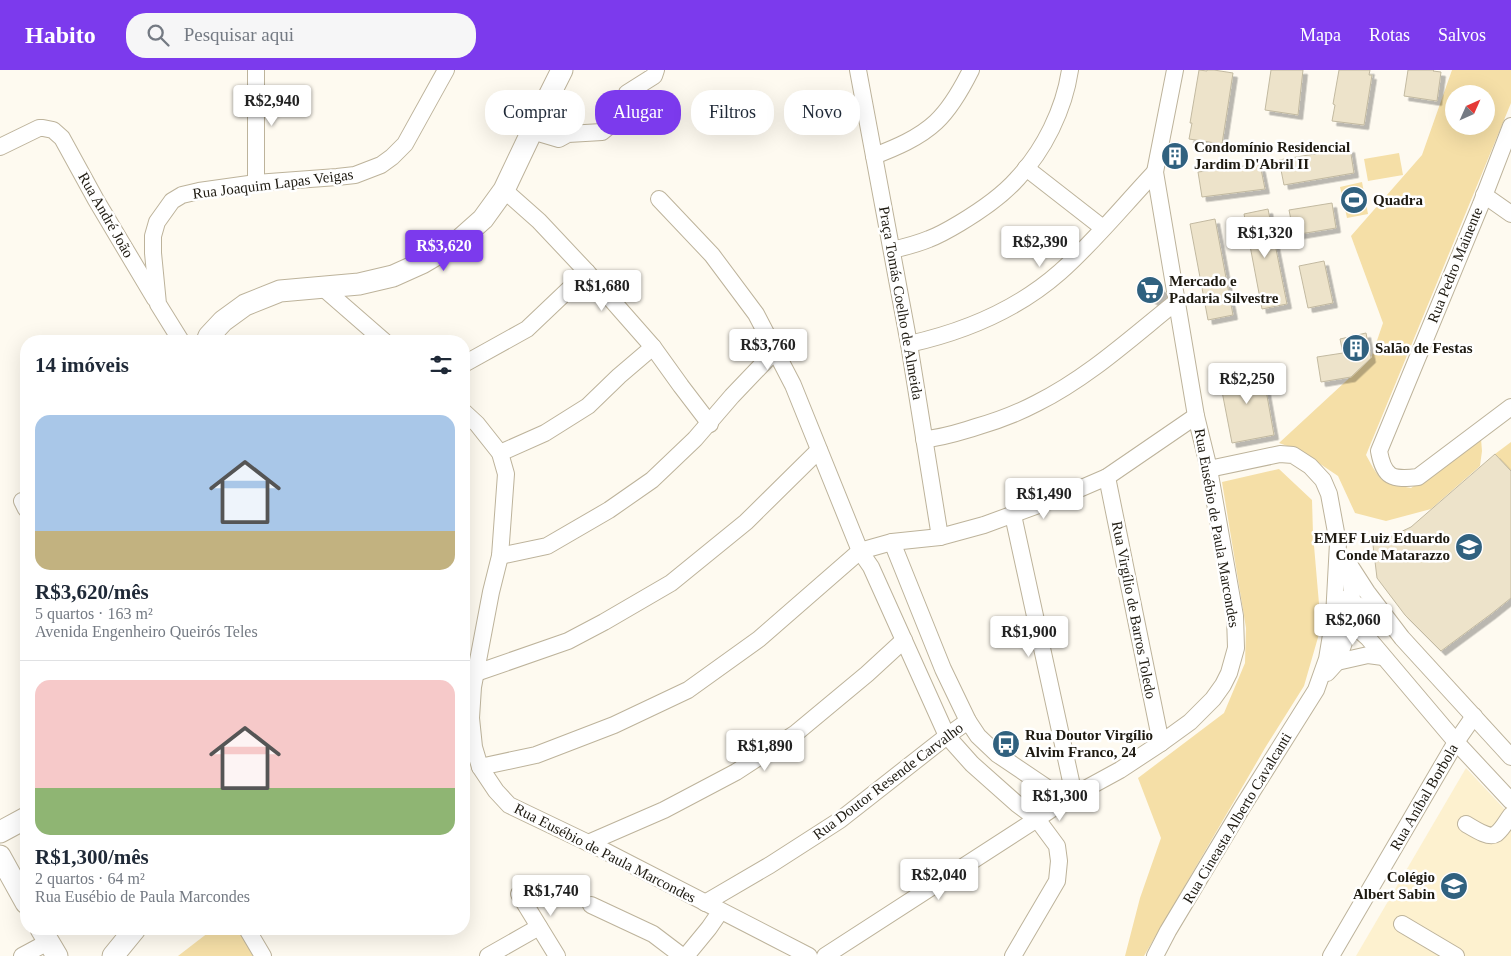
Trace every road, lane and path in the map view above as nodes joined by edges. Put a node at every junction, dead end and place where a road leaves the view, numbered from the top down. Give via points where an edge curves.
1 (256, 70) edge
2 (562, 70) edge
3 (656, 70) edge
4 (858, 70) edge
5 (972, 70) edge
6 (1070, 70) edge
7 (1175, 70) edge
8 (448, 71) edge
9 (552, 90) edge
10 (1511, 126) edge
11 (585, 133) edge
12 (530, 135) edge
13 (546, 135) edge
14 (566, 135) edge
15 (0, 147) edge
16 (874, 156) junction
17 (1026, 168) junction
18 (1155, 172) junction
19 (256, 184) junction
20 (504, 190) junction
21 (1484, 195) junction
22 (659, 199) dead end
23 (1511, 214) edge
24 (1103, 228) junction
25 (892, 250) junction
26 (587, 272) junction
27 (322, 287) junction
28 (1176, 302) junction
29 (158, 304) junction
30 (177, 335) edge
31 (210, 335) edge
32 (377, 335) edge
33 (909, 344) junction
34 (653, 347) junction
35 (775, 350) junction
36 (470, 361) edge
37 (1511, 407) edge
38 (1196, 416) junction
39 (470, 418) edge
40 (710, 424) junction
41 (924, 439) junction
42 (819, 450) junction
43 (500, 453) junction
44 (1209, 469) junction
45 (1107, 477) junction
46 (1013, 515) junction
47 (940, 537) junction
48 (892, 542) junction
49 (1338, 544) junction
50 (860, 551) junction
51 (500, 556) junction
52 (1347, 561) junction
53 (1344, 599) junction
54 (1334, 617) junction
55 (1351, 623) junction
56 (1402, 638) junction
57 (904, 640) junction
58 (1383, 657) junction
59 (1337, 662) junction
60 (476, 673) junction
61 (1320, 680) junction
62 (1474, 716) junction
63 (968, 721) junction
64 (947, 736) junction
65 (1456, 742) junction
66 (1161, 744) junction
67 (1511, 757) edge
68 (480, 767) junction
69 (1070, 797) junction
70 (1511, 801) edge
71 (1511, 815) edge
72 (1037, 820) junction
73 (20, 821) edge
74 (1466, 824) dead end
75 (0, 832) edge
76 (588, 843) junction
77 (0, 856) edge
78 (20, 891) edge
79 (519, 894) dead end
80 (705, 903) junction
81 (591, 905) dead end
82 (720, 912) junction
83 (1402, 924) dead end
84 (539, 928) junction
85 (130, 935) edge
86 (250, 935) edge
87 (49, 942) edge
88 (22, 956) edge
89 (113, 956) edge
90 (262, 956) edge
91 (488, 956) edge
92 (557, 956) edge
93 (682, 956) edge
94 (686, 956) edge
95 (810, 956) edge
96 (825, 956) edge
97 (1013, 956) edge
98 (1156, 956) edge
99 (1331, 956) edge
100 (1456, 956) edge

1 - 19 street
2 - 9 main road
3 - 11 street via 654,76 627,93 619,118 602,132
4 - 16 street, Praça Tomás Coelho de Almeida
5 - 16 street via 936,122
6 - 17 street via 1051,130
7 - 18 street, Rua Eusébio de Paula Marcondes
8 - 19 street, Rua Joaquim Lapas Veigas via 405,144 381,165 337,177
10 - 21 street, Rua Pedro Mainente
12 - 20 main road
13 - 14 street via 559,139
15 - 29 street, Rua André João via 38,128 50,129 62,138
16 - 25 street, Praça Tomás Coelho de Almeida
17 - 24 street
17 - 25 street via 977,212 930,239
18 - 24 street
18 - 28 street, Rua Eusébio de Paula Marcondes
19 - 29 street, Rua Joaquim Lapas Veigas via 182,195 163,211 153,236
20 - 26 street
20 - 27 main road via 482,219 456,244 422,263 385,278
21 - 23 street
21 - 37 street, Rua Pedro Mainente via 1379,451 1382,464 1388,474 1401,479 1418,477
22 - 35 street via 712,255 756,314
24 - 33 street via 1060,272 1018,302 963,328
25 - 33 street, Praça Tomás Coelho de Almeida
26 - 34 street
26 - 36 street via 527,329
27 - 31 main road via 280,291 245,304 223,320
27 - 32 street
28 - 38 street, Rua Eusébio de Paula Marcondes
28 - 41 street via 1110,356 1038,403 985,424 940,438
29 - 30 street, Rua Joaquim Lapas Veigas
33 - 41 street, Praça Tomás Coelho de Almeida
34 - 40 street
34 - 43 street via 588,406 545,433
35 - 40 street
35 - 42 street
38 - 44 street, Rua Eusébio de Paula Marcondes
38 - 45 street
39 - 43 street, Rua Eusébio de Paula Marcondes
40 - 51 street via 652,480 609,510 547,546
41 - 47 street, Praça Tomás Coelho de Almeida
42 - 50 street
42 - 60 street via 746,522 671,583 568,641
43 - 51 street, Rua Eusébio de Paula Marcondes via 506,474
44 - 49 street, Rua Cineasta Alberto Cavalcanti via 1280,454 1302,460 1327,487
44 - 66 street, Rua Eusébio de Paula Marcondes via 1236,616 1236,648 1229,672 1213,699
45 - 46 street
45 - 66 street, Rua Virgílio de Barros Toledo
46 - 47 street
46 - 69 street
47 - 48 street
48 - 50 street
48 - 63 street via 943,669
49 - 52 street, Rua Cineasta Alberto Cavalcanti
49 - 53 street, Rua Cineasta Alberto Cavalcanti
50 - 57 street
50 - 68 street via 759,639 688,690 614,726 536,755
51 - 60 street, Rua Eusébio de Paula Marcondes
52 - 53 street, Rua Cineasta Alberto Cavalcanti via 1352,588
52 - 56 street
53 - 54 street, Rua Cineasta Alberto Cavalcanti
53 - 55 street, Rua Cineasta Alberto Cavalcanti
53 - 56 street via 1368,612
54 - 55 street
54 - 61 street, Rua Cineasta Alberto Cavalcanti
55 - 58 street
55 - 59 street, Rua Cineasta Alberto Cavalcanti
56 - 62 street
57 - 64 street
57 - 76 street via 796,733 736,772 664,810
58 - 59 street via 1368,654
58 - 65 street
59 - 61 street, Rua Cineasta Alberto Cavalcanti
60 - 68 street, Rua Eusébio de Paula Marcondes via 471,718
61 - 98 street, Rua Cineasta Alberto Cavalcanti
62 - 65 street, Rua Aníbal Borbola
62 - 67 street
63 - 64 street, Rua Doutor Resende Carvalho
63 - 69 street via 997,754
64 - 72 street via 972,764
64 - 80 street, Rua Doutor Resende Carvalho via 840,820
65 - 70 street
65 - 99 street, Rua Aníbal Borbola
66 - 69 street, Rua Eusébio de Paula Marcondes
68 - 76 street, Rua Eusébio de Paula Marcondes via 509,805
69 - 72 street, Rua Eusébio de Paula Marcondes
71 - 74 street via 1492,835
72 - 96 street, Rua Eusébio de Paula Marcondes
72 - 97 street via 1057,846 1057,881
73 - 75 main road
76 - 80 street, Rua Eusébio de Paula Marcondes
77 - 78 main road
79 - 84 street
80 - 82 street, Rua Eusébio de Paula Marcondes
81 - 93 street via 653,934
82 - 94 street
82 - 95 street, Rua Eusébio de Paula Marcondes
83 - 100 street
84 - 91 street
84 - 92 street
85 - 89 main road
86 - 90 street
87 - 88 street

